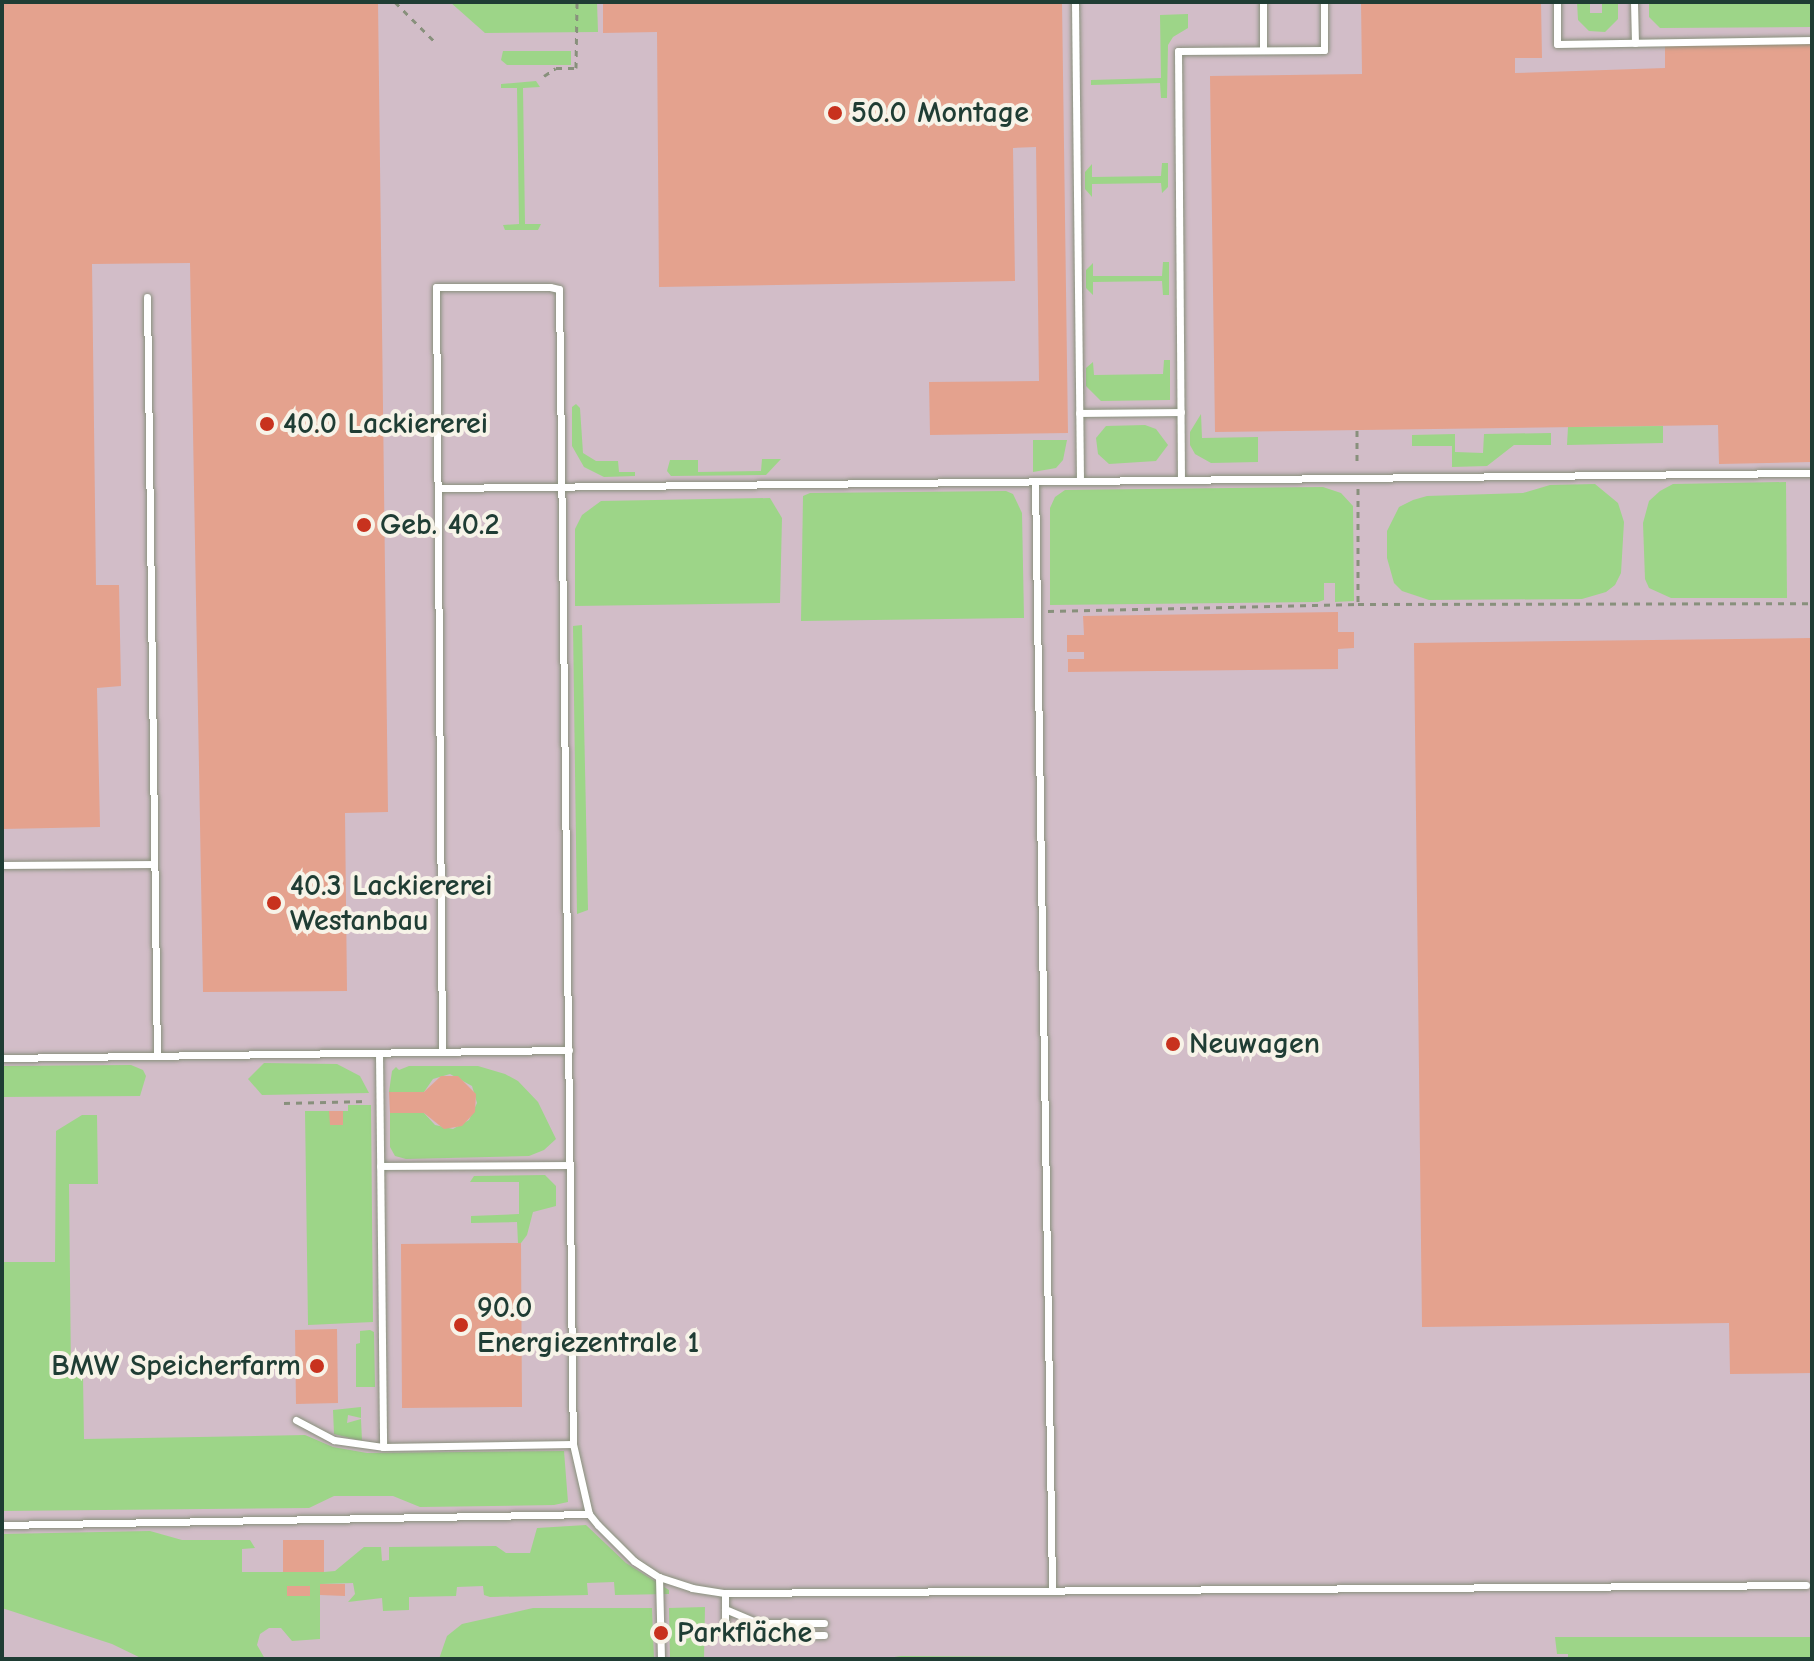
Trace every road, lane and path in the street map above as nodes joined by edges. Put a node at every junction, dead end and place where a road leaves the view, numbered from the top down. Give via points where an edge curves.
1 (395, 2) edge
2 (577, 2) edge
3 (1075, 2) edge
4 (1263, 2) edge
5 (1324, 2) edge
6 (1557, 2) edge
7 (1634, 2) edge
8 (1812, 40) edge
9 (435, 42) dead end
10 (1635, 43) junction
11 (1263, 50) junction
12 (544, 76) dead end
13 (147, 297) dead end
14 (1181, 412) junction
15 (1079, 413) junction
16 (1357, 430) dead end
17 (1812, 473) edge
18 (1358, 478) junction
19 (1181, 480) junction
20 (1035, 481) junction
21 (1080, 481) junction
22 (562, 486) junction
23 (439, 488) junction
24 (1812, 603) edge
25 (1358, 604) junction
26 (1037, 611) junction
27 (154, 864) junction
28 (2, 865) edge
29 (569, 1050) junction
30 (442, 1052) junction
31 (379, 1053) junction
32 (157, 1056) junction
33 (2, 1058) edge
34 (379, 1101) junction
35 (284, 1103) dead end
36 (570, 1165) junction
37 (380, 1166) junction
38 (296, 1420) dead end
39 (573, 1444) junction
40 (383, 1447) junction
41 (589, 1514) junction
42 (2, 1525) edge
43 (659, 1577) junction
44 (1806, 1585) dead end
45 (1052, 1591) junction
46 (725, 1593) junction
47 (725, 1609) junction
48 (824, 1623) dead end
49 (824, 1635) dead end
50 (661, 1659) edge

1 - 9 path
2 - 12 path via 576,68 556,68
3 - 15 lane
4 - 11 lane
5 - 11 lane via 1324,50
6 - 10 lane via 1557,44
7 - 10 lane
8 - 10 lane
11 - 14 lane via 1178,51
13 - 27 lane
14 - 15 lane
14 - 19 lane
15 - 21 lane
16 - 18 path
17 - 18 lane
18 - 19 lane
18 - 25 path
19 - 21 lane
20 - 21 lane
20 - 22 lane
20 - 26 lane
22 - 23 lane
22 - 23 lane via 559,289 436,287
22 - 29 lane
23 - 30 lane
24 - 25 path
25 - 26 path
26 - 45 lane
27 - 28 lane
27 - 32 lane
29 - 30 lane
29 - 36 lane
30 - 31 lane
31 - 32 lane
31 - 34 lane
32 - 33 lane
34 - 35 path
34 - 37 lane
36 - 37 lane
36 - 39 lane
37 - 40 lane
38 - 40 lane via 334,1440
39 - 40 lane
39 - 41 lane
41 - 42 lane
41 - 43 lane via 634,1561
43 - 46 lane
43 - 50 lane
44 - 45 lane
45 - 46 lane
46 - 47 lane
47 - 48 lane via 758,1623
47 - 49 lane via 725,1628 735,1636

